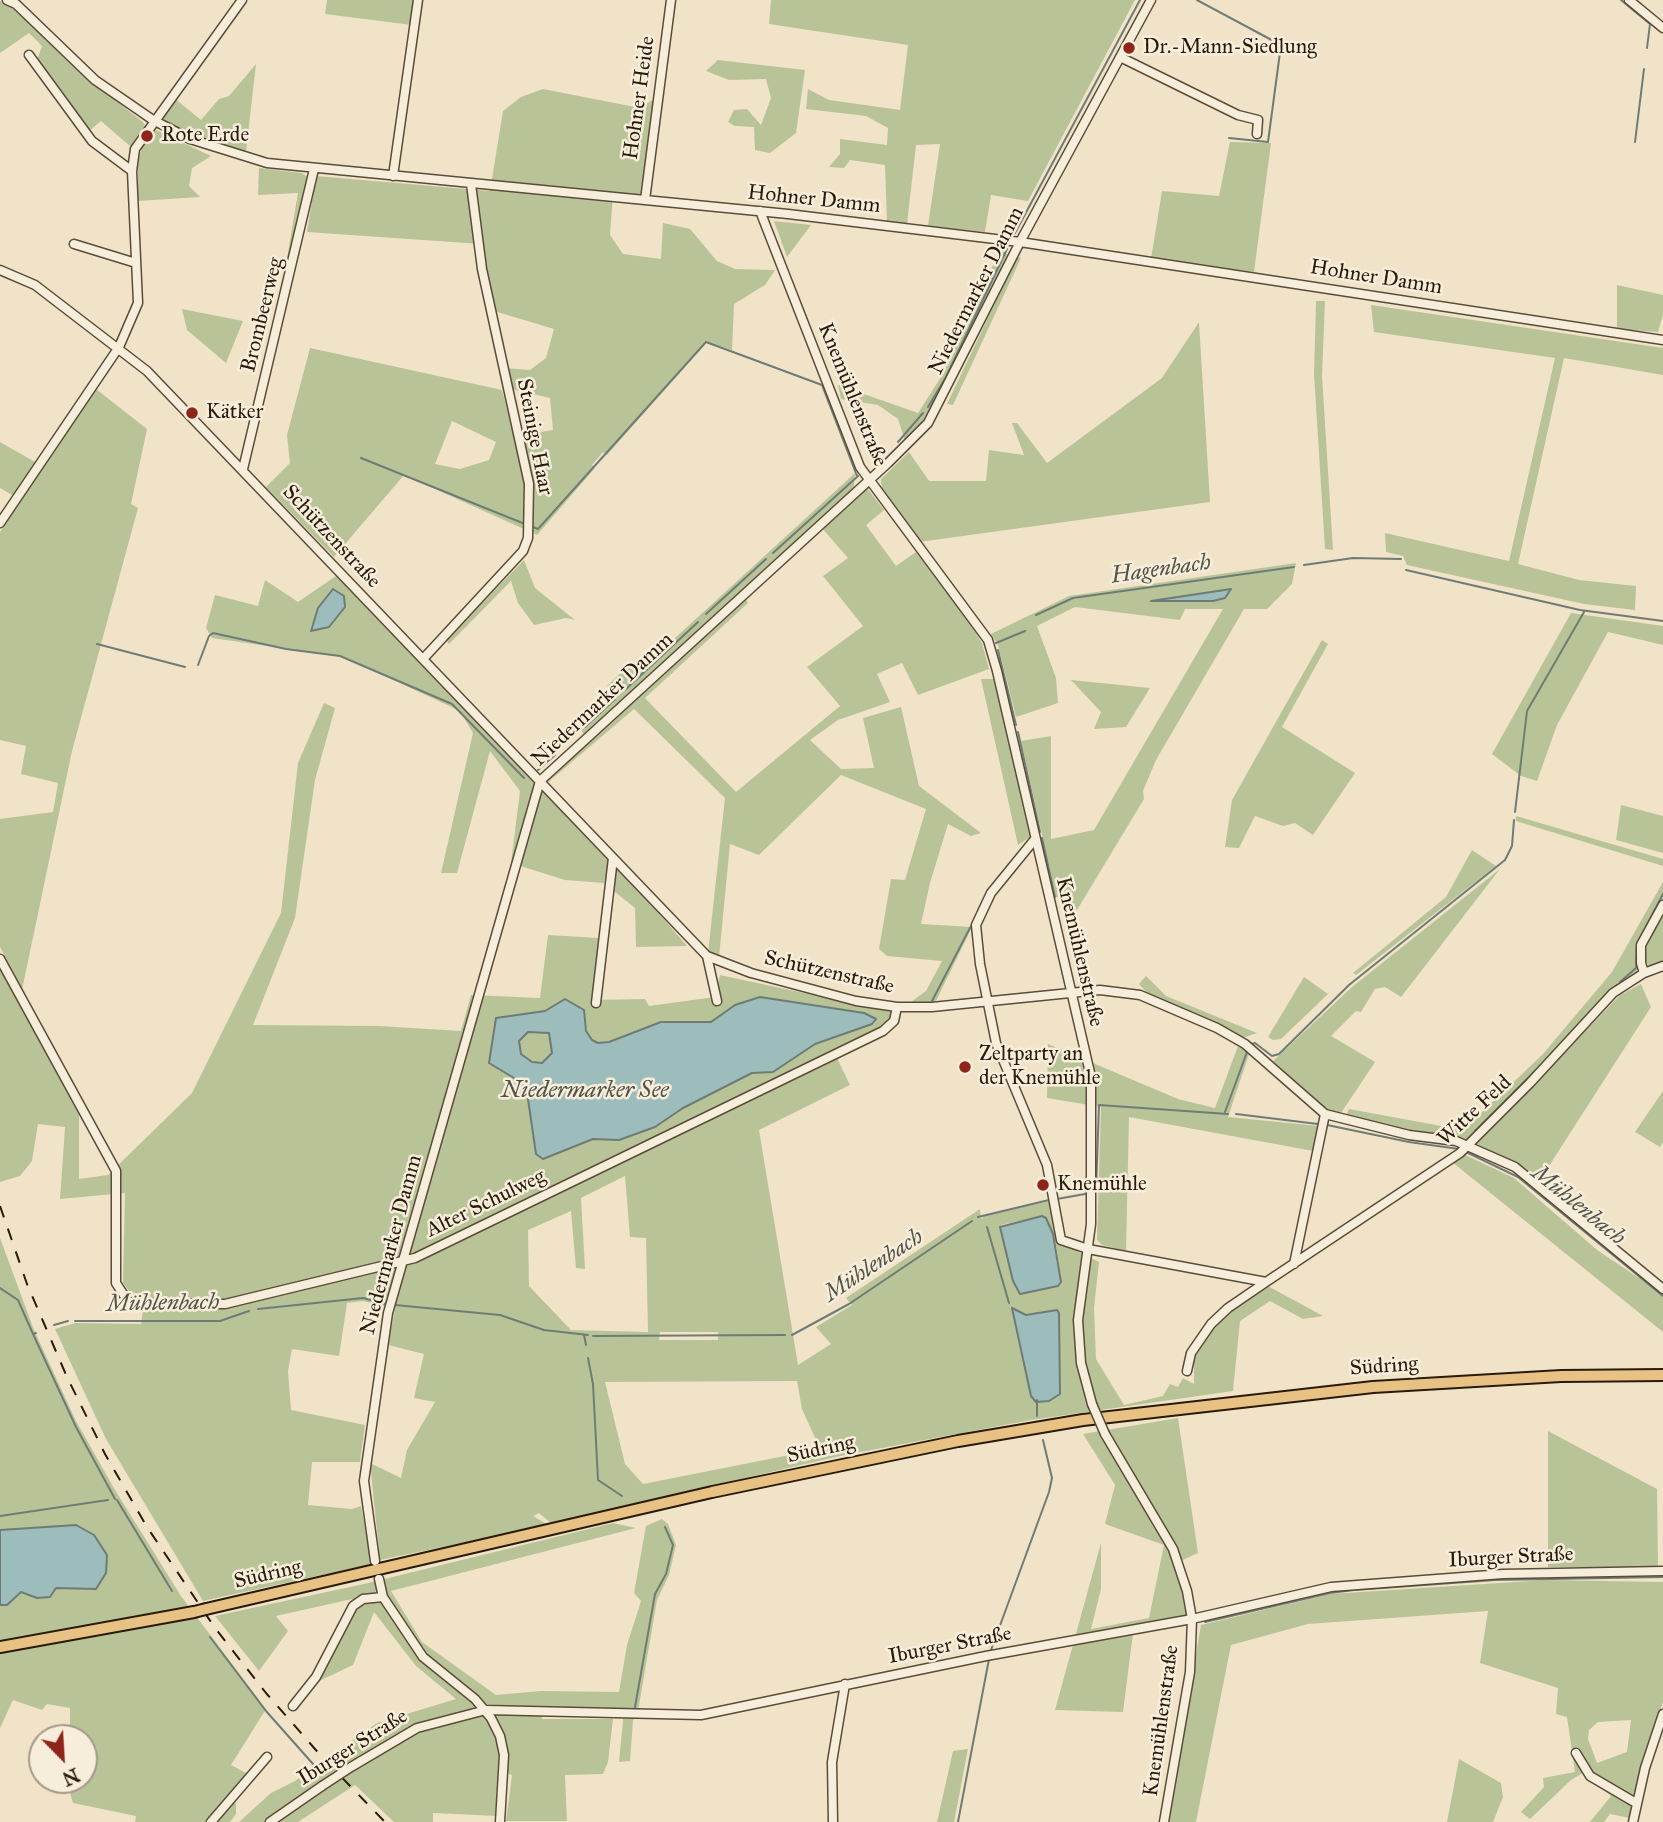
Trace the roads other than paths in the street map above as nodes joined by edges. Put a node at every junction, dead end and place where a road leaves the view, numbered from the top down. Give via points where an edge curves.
1 (7, 0) edge
2 (242, 0) edge
3 (418, 0) edge
4 (671, 0) edge
5 (1151, 0) edge
6 (1629, 0) edge
7 (1663, 28) edge
8 (30, 55) dead end
9 (1120, 57) junction
10 (153, 120) junction
11 (1257, 134) dead end
12 (314, 169) junction
13 (132, 171) junction
14 (393, 176) junction
15 (471, 184) junction
16 (645, 200) junction
17 (760, 211) junction
18 (1020, 242) junction
19 (74, 244) dead end
20 (136, 263) junction
21 (0, 270) edge
22 (1663, 340) edge
23 (119, 347) junction
24 (243, 469) junction
25 (867, 481) junction
26 (0, 523) edge
27 (423, 659) junction
28 (540, 781) junction
29 (1035, 839) junction
30 (613, 858) junction
31 (1663, 905) edge
32 (707, 957) junction
33 (0, 959) edge
34 (1663, 966) edge
35 (1644, 973) junction
36 (1070, 992) junction
37 (717, 1001) dead end
38 (985, 1002) junction
39 (596, 1003) dead end
40 (897, 1007) junction
41 (1323, 1121) junction
42 (1468, 1145) junction
43 (1088, 1249) junction
44 (403, 1262) junction
45 (1294, 1264) junction
46 (1266, 1282) junction
47 (1663, 1289) edge
48 (1187, 1371) dead end
49 (1663, 1375) edge
50 (375, 1561) dead end
51 (1663, 1571) edge
52 (379, 1579) dead end
53 (383, 1597) junction
54 (1192, 1619) junction
55 (0, 1647) edge
56 (845, 1685) junction
57 (293, 1706) dead end
58 (486, 1710) junction
59 (1663, 1714) edge
60 (1576, 1753) dead end
61 (267, 1757) dead end
62 (1636, 1803) junction
63 (211, 1822) edge
64 (270, 1822) edge
65 (500, 1822) edge
66 (833, 1822) edge
67 (1164, 1822) edge
68 (1633, 1822) edge

1 - 10 street, Hohner Damm via 95,80
2 - 10 street
3 - 14 street
4 - 16 street, Hohner Heide
5 - 9 street, Niedermarker Damm
6 - 7 street
8 - 13 street via 92,141
9 - 11 street via 1238,115 1258,120
9 - 18 street, Niedermarker Damm
10 - 12 street, Hohner Damm via 190,139 267,163
10 - 13 street via 135,149
12 - 14 street, Hohner Damm
12 - 24 street, Brombeerweg
13 - 20 street
14 - 15 street, Hohner Damm
15 - 16 street, Hohner Damm
15 - 27 street, Steinige Haar via 482,269 529,484 528,538 523,551
16 - 17 street, Hohner Damm
17 - 18 street, Hohner Damm
17 - 25 street, Knemühlenstraße
18 - 22 street, Hohner Damm
18 - 25 street, Niedermarker Damm via 928,423
19 - 20 street
20 - 23 street via 138,303
21 - 23 street, Schützenstraße via 35,285
23 - 24 street, Schützenstraße
23 - 26 street
24 - 27 street, Schützenstraße
25 - 28 street, Niedermarker Damm
25 - 29 street, Knemühlenstraße via 988,640
27 - 28 street, Schützenstraße
28 - 30 street, Schützenstraße
28 - 44 street, Niedermarker Damm
29 - 36 street, Knemühlenstraße
29 - 38 street via 991,893 976,925
30 - 32 street, Schützenstraße
30 - 39 street
31 - 35 street via 1641,945
32 - 37 street
32 - 40 street, Schützenstraße via 856,1001
33 - 44 street, Alter Schulweg via 116,1171 116,1283 130,1303 225,1304
34 - 35 street, Witte Feld
35 - 42 street, Witte Feld via 1613,993
36 - 38 street, Schützenstraße
36 - 41 street, Schützenstraße via 1108,990 1140,995 1217,1028 1269,1063
36 - 43 street, Knemühlenstraße via 1091,1077
38 - 40 street, Schützenstraße
38 - 43 street via 996,1044 1047,1165 1061,1240
40 - 44 street, Alter Schulweg via 894,1021 883,1031
41 - 42 street
41 - 45 street
42 - 45 street, Witte Feld
42 - 47 street via 1533,1180
43 - 46 street
43 - 54 street, Knemühlenstraße, bridge via 1078,1320 1081,1363 1092,1404 1173,1549
44 - 50 street, Niedermarker Damm via 388,1313 363,1480
45 - 46 street, Witte Feld
46 - 48 street, Witte Feld via 1211,1324 1191,1353
49 - 55 main road, Südring via 1373,1387 1083,1420 726,1489 200,1610
51 - 54 street, Iburger Straße via 1503,1574 1331,1587
52 - 53 street
53 - 57 street via 363,1599 353,1606 316,1676
53 - 58 street via 423,1657
54 - 56 street, Iburger Straße
54 - 67 street, Knemühlenstraße via 1190,1672
56 - 58 street, Iburger Straße via 701,1715
56 - 66 street via 832,1762
58 - 64 street, Iburger Straße, bridge via 417,1728
58 - 65 street via 504,1755
59 - 62 street
60 - 62 street via 1590,1776
61 - 63 street, Iburger Straße
62 - 68 street

